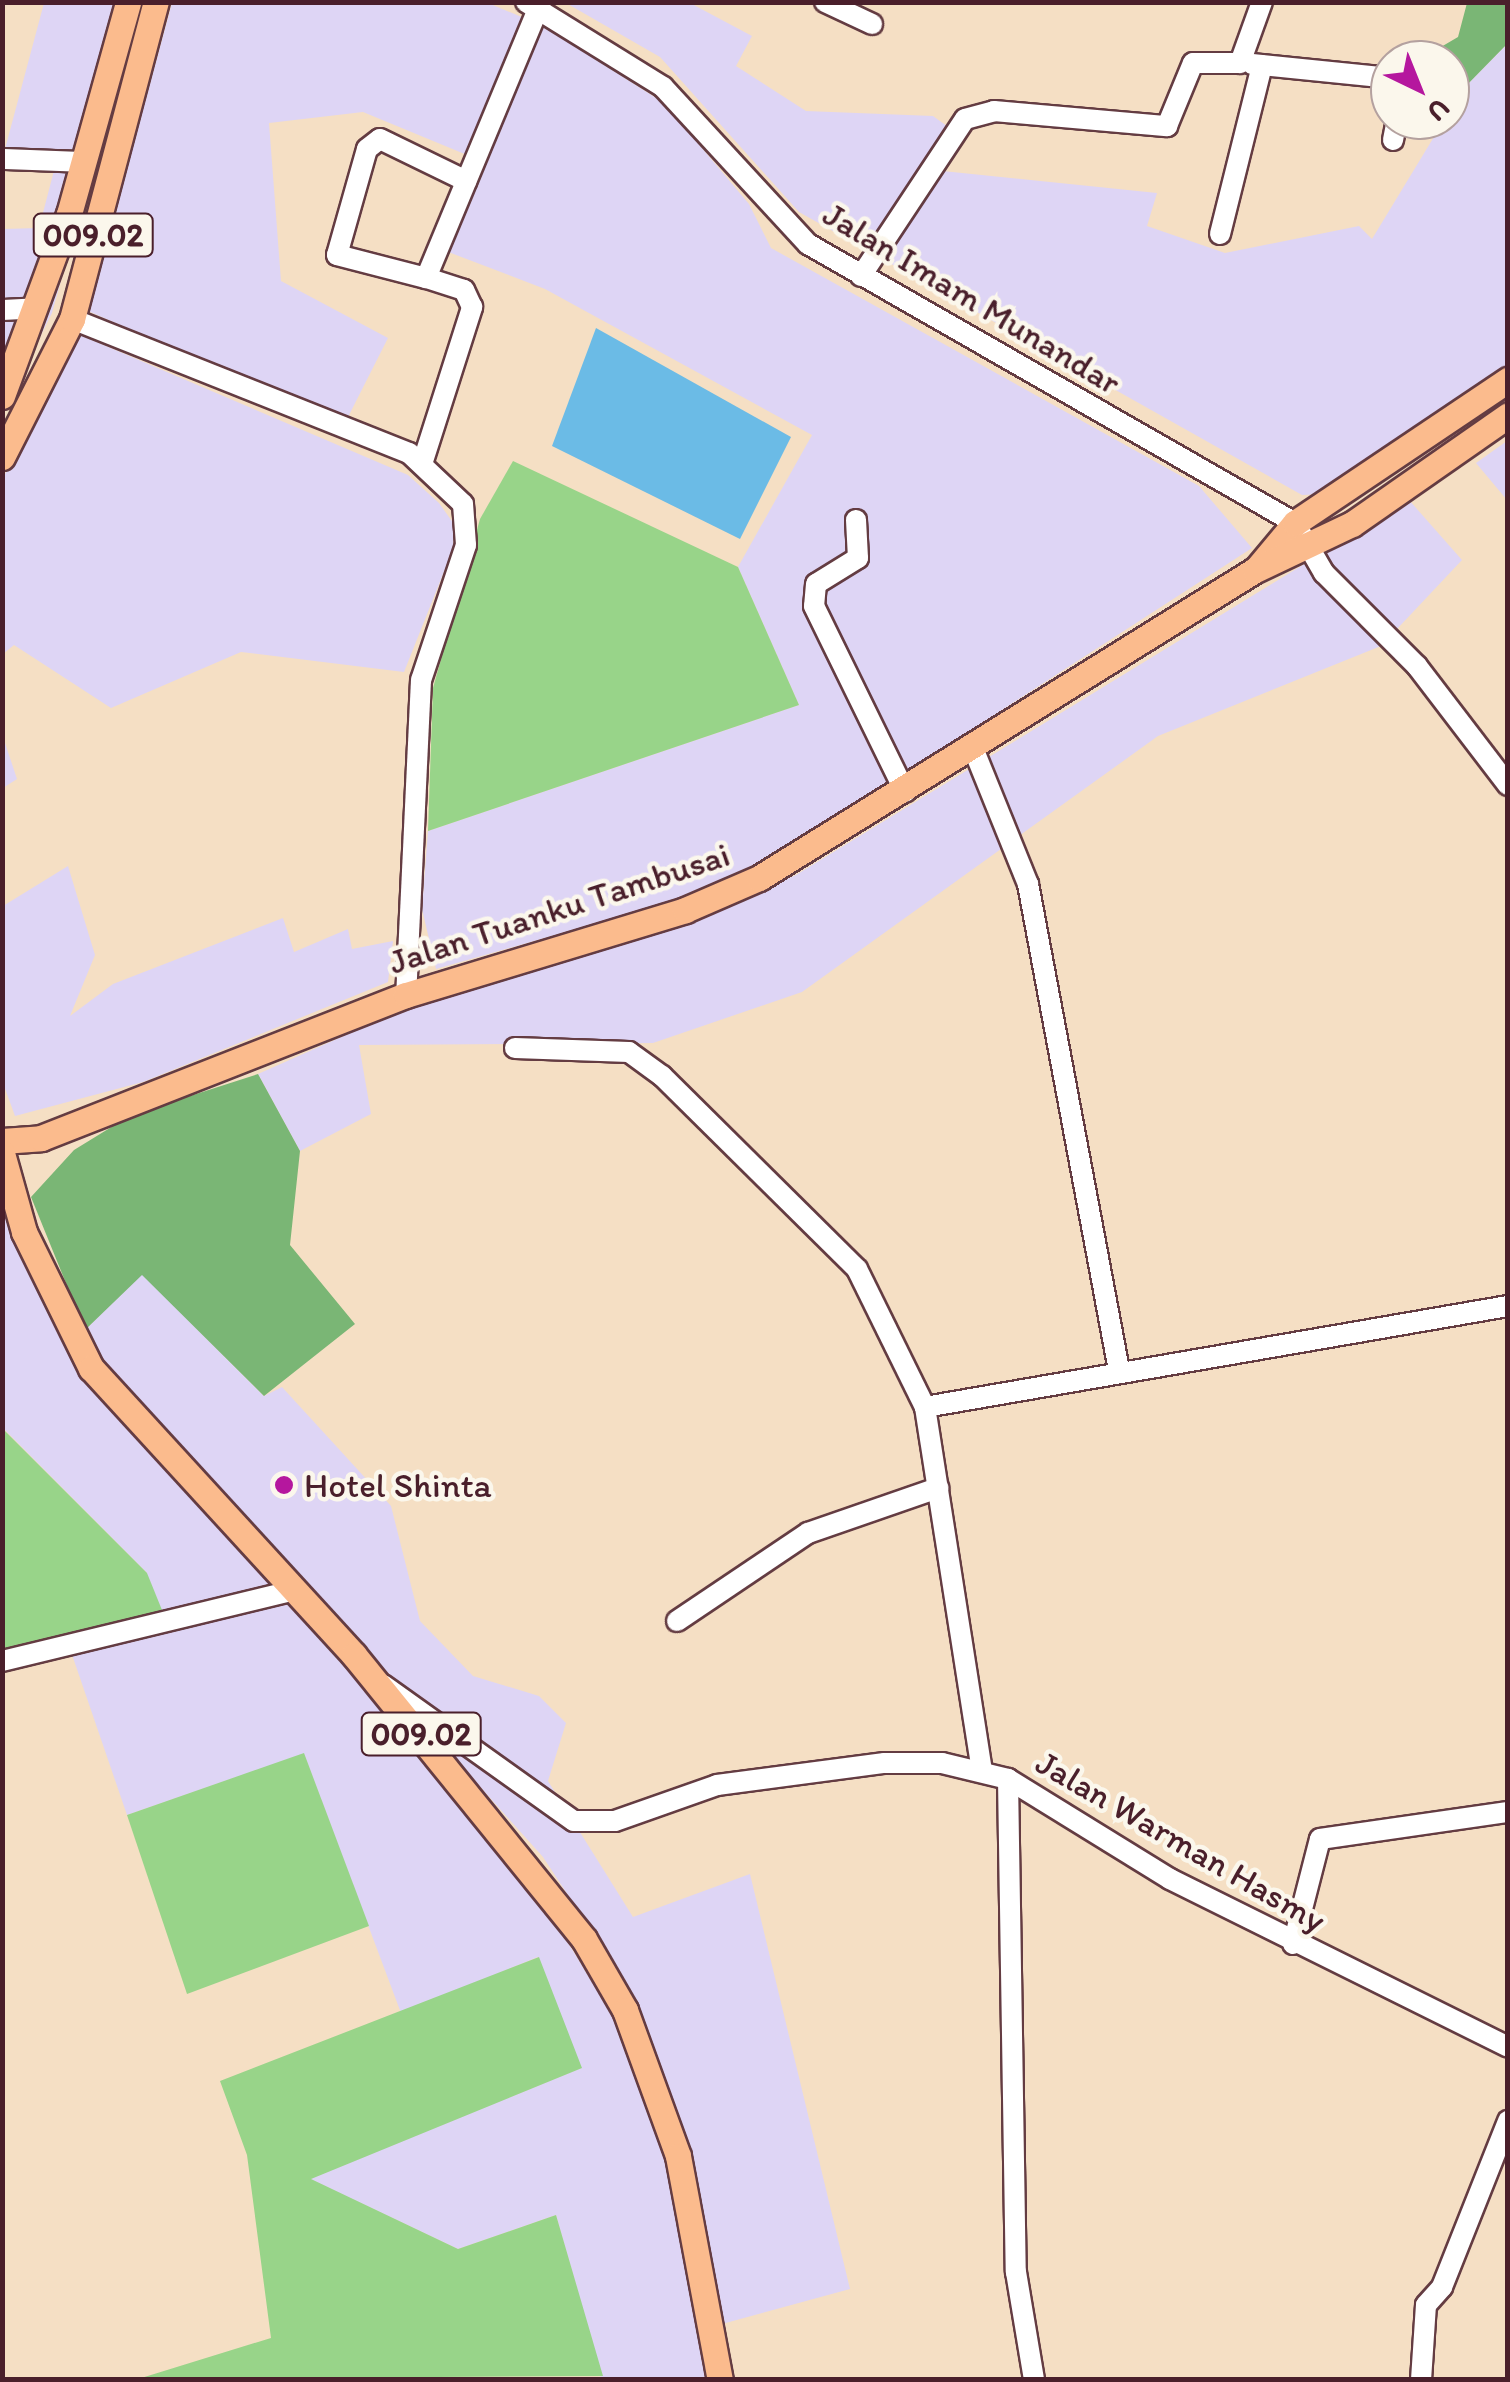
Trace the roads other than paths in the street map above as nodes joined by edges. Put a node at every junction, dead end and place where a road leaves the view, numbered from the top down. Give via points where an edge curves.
1 (128, 2) edge
2 (156, 2) edge
3 (824, 2) edge
4 (1262, 2) edge
5 (535, 4) edge
6 (872, 24) dead end
7 (1240, 63) junction
8 (1262, 65) junction
9 (1370, 76) edge
10 (2, 160) edge
11 (84, 162) junction
12 (466, 181) junction
13 (1220, 234) dead end
14 (861, 276) junction
15 (426, 278) junction
16 (36, 308) junction
17 (2, 310) edge
18 (72, 320) junction
19 (1508, 380) edge
20 (2, 396) edge
21 (1508, 416) edge
22 (2, 457) edge
23 (424, 461) junction
24 (856, 520) dead end
25 (1295, 523) junction
26 (1308, 550) junction
27 (1256, 570) junction
28 (973, 748) junction
29 (1508, 786) edge
30 (905, 792) junction
31 (406, 995) junction
32 (516, 1048) dead end
33 (2, 1141) edge
34 (2, 1153) edge
35 (1508, 1306) edge
36 (1120, 1372) junction
37 (925, 1408) junction
38 (938, 1488) junction
39 (296, 1590) junction
40 (677, 1621) dead end
41 (2, 1661) edge
42 (378, 1682) junction
43 (982, 1770) junction
44 (1008, 1779) junction
45 (1508, 1812) edge
46 (1292, 1944) junction
47 (1508, 2046) edge
48 (1508, 2121) edge
49 (720, 2380) edge
50 (1034, 2380) edge
51 (1421, 2380) edge

1 - 11 main road, 009.02
2 - 18 main road, 009.02
3 - 6 street
4 - 7 street
5 - 12 street
5 - 14 street, Jalan Imam Munandar via 662,87 784,222
7 - 8 street
7 - 14 street via 1192,64 1177,111 1155,129 973,114
8 - 9 street
8 - 13 street
10 - 11 street
11 - 16 main road, 009.02
12 - 15 street
12 - 15 street via 380,139 367,149 337,255
14 - 25 street, Jalan Imam Munandar
15 - 23 street via 464,290 472,307
16 - 17 street
16 - 20 main road, 009.02
18 - 22 main road, 009.02
18 - 23 street
19 - 25 main road, Jalan Tuanku Tambusai
21 - 26 main road, Jalan Tuanku Tambusai
23 - 31 street via 469,522 421,680
24 - 30 street via 858,558 816,584 814,606
25 - 26 street
25 - 27 main road, Jalan Tuanku Tambusai
26 - 27 main road, Jalan Tuanku Tambusai
26 - 29 street via 1417,666
27 - 28 main road, Jalan Tuanku Tambusai
28 - 30 main road, Jalan Tuanku Tambusai
28 - 36 street via 1028,884
30 - 31 main road, Jalan Tuanku Tambusai via 685,910
31 - 33 main road, Jalan Tuanku Tambusai via 42,1138
32 - 37 street via 628,1052 662,1076 856,1269
34 - 39 main road, 009.02 via 32,1250 91,1368
35 - 36 street
36 - 37 street
37 - 38 street
38 - 40 street via 808,1533
38 - 43 street
39 - 41 street
39 - 42 main road, 009.02
42 - 43 street, Jalan Warman Hasmy via 466,1736 574,1821 615,1821 769,1777 885,1763
42 - 49 main road, 009.02 via 541,1880 624,2010 678,2156
43 - 44 street, Jalan Warman Hasmy
44 - 46 street, Jalan Warman Hasmy
44 - 50 street via 1016,2272
45 - 46 street via 1320,1839
46 - 47 street, Jalan Warman Hasmy
48 - 51 street via 1450,2269 1426,2306

